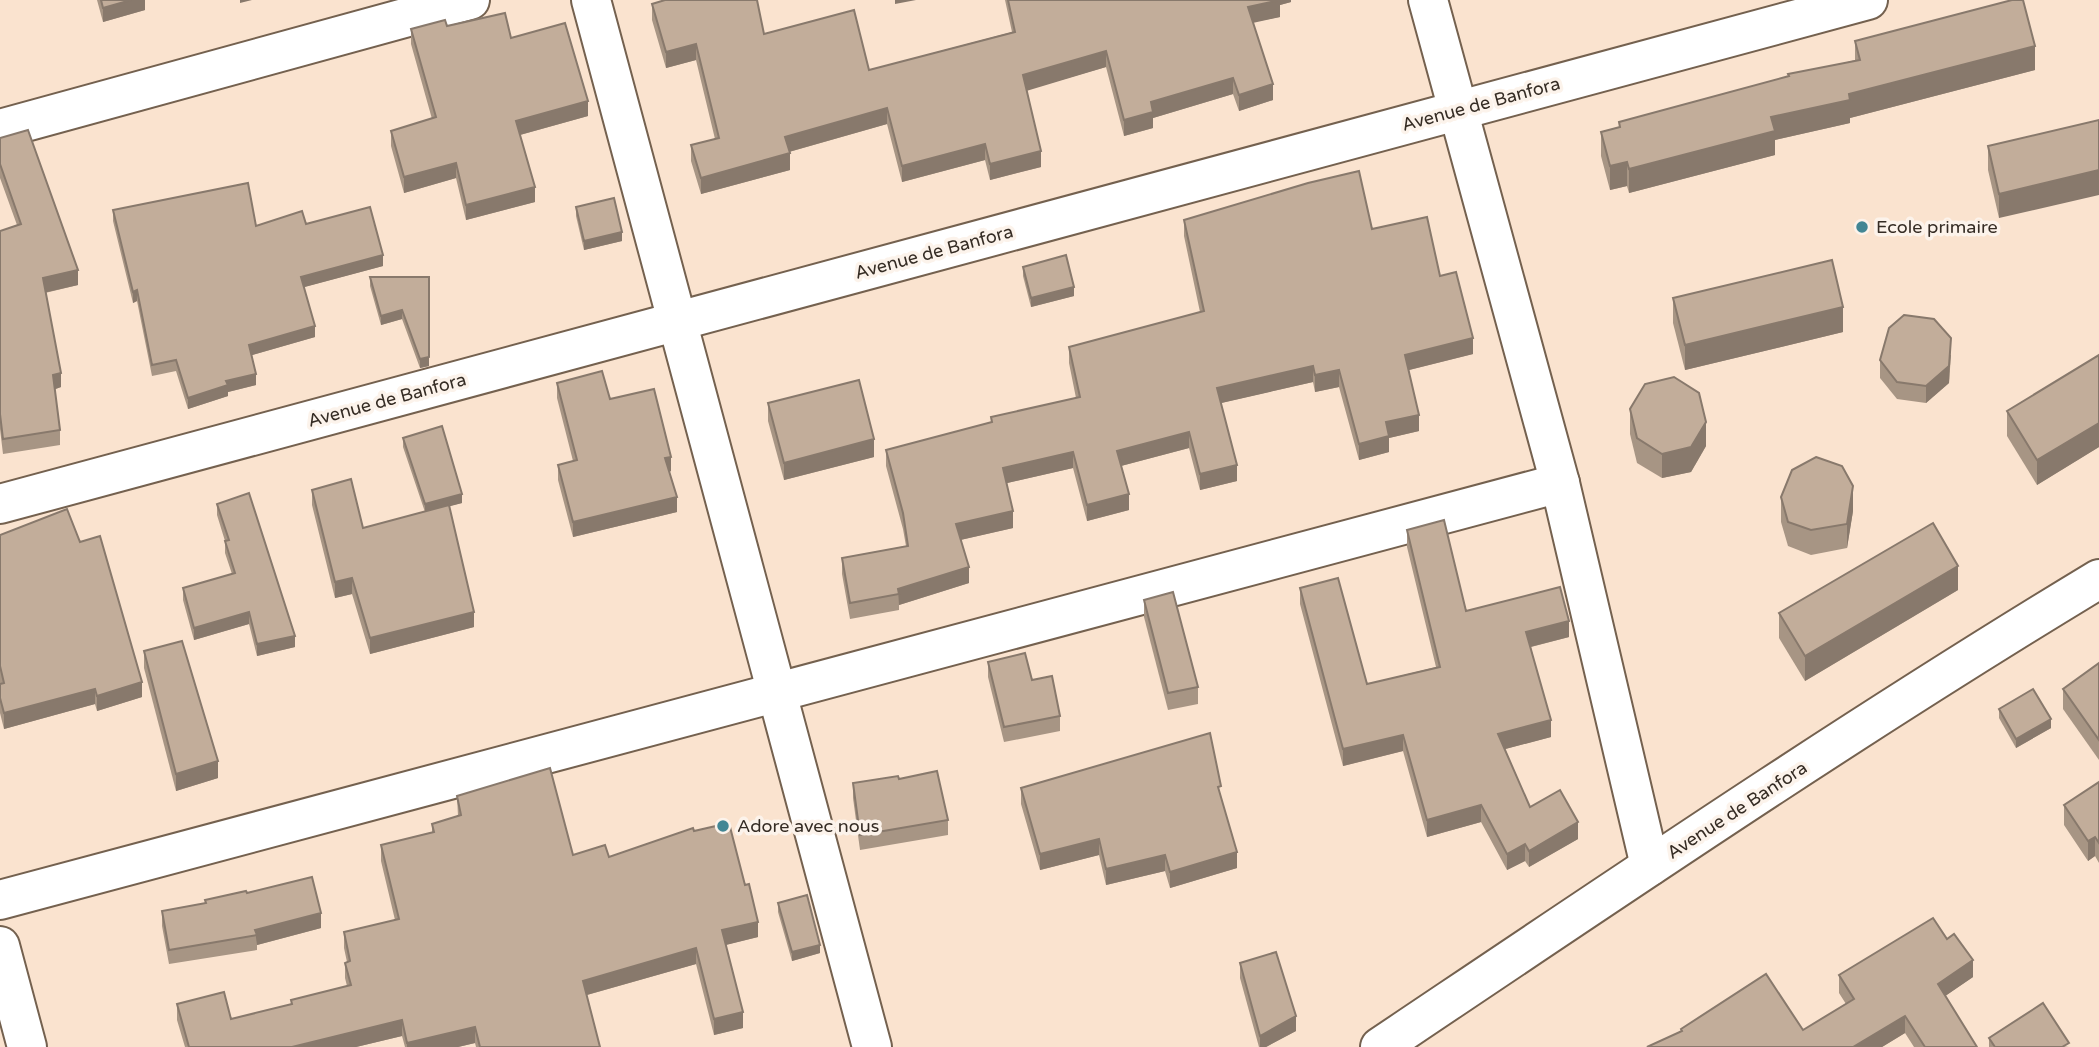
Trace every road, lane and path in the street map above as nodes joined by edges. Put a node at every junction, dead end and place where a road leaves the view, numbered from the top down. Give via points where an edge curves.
1 (470, 0) edge
2 (591, 0) edge
3 (1428, 0) edge
4 (1868, 0) edge
5 (1458, 111) junction
6 (0, 129) edge
7 (677, 321) junction
8 (1560, 483) junction
9 (0, 504) edge
10 (2099, 579) edge
11 (776, 692) junction
12 (1650, 866) junction
13 (0, 900) edge
14 (0, 946) edge
15 (27, 1047) edge
16 (872, 1047) edge
17 (1380, 1047) edge

1 - 6 street
2 - 7 street
3 - 5 street
4 - 5 street, Avenue de Banfora
5 - 7 street, Avenue de Banfora
5 - 8 street
7 - 9 street, Avenue de Banfora
7 - 11 street
8 - 11 street
8 - 12 street
10 - 12 street, Avenue de Banfora
11 - 13 street
11 - 16 street
12 - 17 street, Avenue de Banfora
14 - 15 street

